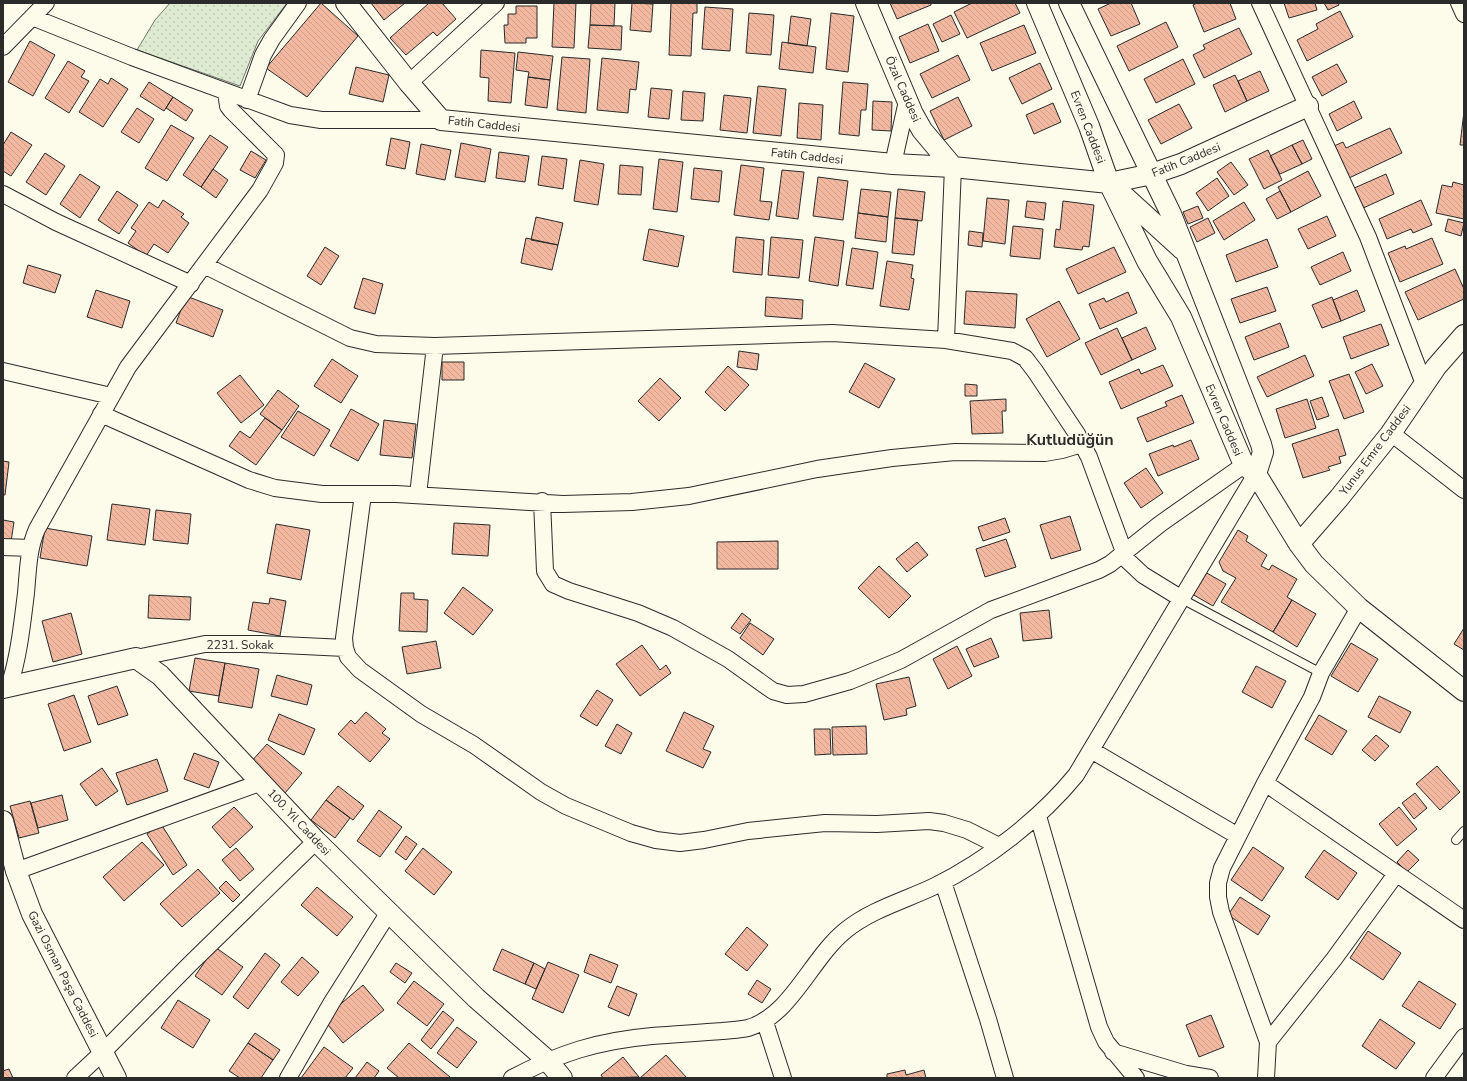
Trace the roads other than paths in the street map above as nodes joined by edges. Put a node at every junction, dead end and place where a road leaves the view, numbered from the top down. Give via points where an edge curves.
1 (46, 3) edge
2 (298, 3) edge
3 (346, 3) edge
4 (496, 3) edge
5 (866, 3) edge
6 (1037, 3) edge
7 (1069, 3) edge
8 (1260, 3) edge
9 (1458, 3) edge
10 (1464, 14) edge
11 (32, 17) junction
12 (3, 47) edge
13 (409, 83) junction
14 (226, 92) junction
15 (247, 100) junction
16 (907, 101) junction
17 (1308, 106) junction
18 (441, 120) junction
19 (893, 164) junction
20 (953, 167) junction
21 (1152, 174) junction
22 (1109, 183) junction
23 (3, 194) edge
24 (1188, 257) junction
25 (204, 265) junction
26 (190, 284) junction
27 (1464, 335) edge
28 (946, 340) junction
29 (435, 346) junction
30 (3, 371) edge
31 (1424, 384) junction
32 (111, 396) junction
33 (101, 414) junction
34 (1391, 433) junction
35 (1082, 444) junction
36 (1250, 470) junction
37 (1464, 490) edge
38 (362, 494) junction
39 (418, 494) junction
40 (542, 501) junction
41 (1299, 544) junction
42 (3, 547) edge
43 (31, 548) junction
44 (1123, 553) junction
45 (1182, 599) junction
46 (1360, 608) junction
47 (344, 648) junction
48 (136, 658) junction
49 (1321, 673) junction
50 (6, 688) edge
51 (1464, 691) edge
52 (1091, 750) junction
53 (262, 782) junction
54 (1265, 783) junction
55 (1038, 816) junction
56 (3, 821) edge
57 (1464, 831) edge
58 (1238, 836) junction
59 (1456, 840) dead end
60 (316, 841) junction
61 (999, 846) junction
62 (16, 871) junction
63 (1396, 874) junction
64 (943, 882) junction
65 (389, 912) junction
66 (1464, 920) edge
67 (765, 1022) junction
68 (1463, 1041) edge
69 (1268, 1042) junction
70 (103, 1052) junction
71 (1113, 1052) junction
72 (547, 1060) junction
73 (75, 1078) edge
74 (116, 1078) edge
75 (288, 1078) edge
76 (512, 1078) edge
77 (562, 1078) edge
78 (783, 1078) edge
79 (1005, 1078) edge
80 (1136, 1078) edge
81 (1210, 1078) edge
82 (1266, 1078) edge
83 (1434, 1078) edge

1 - 11 street
2 - 15 street via 263,55
3 - 13 street, Fatih Caddesi
4 - 13 street
5 - 16 street, Özal Caddesi
6 - 22 street, Evren Caddesi via 1089,126
7 - 21 street, Evren Caddesi
8 - 17 street
9 - 10 street
11 - 12 street
11 - 14 street
13 - 18 street, Fatih Caddesi
14 - 15 street
14 - 25 street via 228,106 265,142 277,158 260,190
15 - 18 street via 290,114 321,120
16 - 19 street
16 - 20 street, Özal Caddesi via 922,130
17 - 21 street, Fatih Caddesi via 1181,164
17 - 31 street via 1368,237
18 - 19 street, Fatih Caddesi
19 - 20 street, Fatih Caddesi
20 - 22 street, Fatih Caddesi
20 - 28 street
21 - 22 street, Fatih Caddesi
21 - 24 street, Evren Caddesi
22 - 24 street via 1163,230
22 - 36 street, Evren Caddesi via 1147,261 1181,317
23 - 26 street via 56,222
24 - 36 street, Evren Caddesi via 1261,444 1263,452
25 - 26 street
25 - 29 street via 350,338 376,344
26 - 32 street via 128,367
27 - 31 street, Yunus Emre Caddesi
28 - 29 street via 832,333
28 - 35 street via 1012,351 1025,358
29 - 39 street
30 - 32 street
31 - 34 street, Yunus Emre Caddesi
32 - 33 street
33 - 38 street via 249,480 275,488 322,494
33 - 43 street via 40,523
34 - 37 street
34 - 41 street, Yunus Emre Caddesi
35 - 40 street via 1045,453 955,452 862,462 682,497 632,502 563,504
35 - 44 street via 1100,484
36 - 41 street
36 - 44 street via 1160,524
36 - 45 street
38 - 39 street
38 - 47 street
39 - 40 street
40 - 44 street via 545,571 552,584 638,613 673,628 728,659 773,691 788,695 822,690 894,663 991,610 1084,577 1110,564
41 - 46 street via 1314,564
42 - 43 street
43 - 50 street via 21,637 16,663
44 - 45 street via 1143,575
45 - 49 lane
45 - 52 street
46 - 49 street
46 - 51 street
47 - 48 street, 2231. Sokak via 205,644
47 - 61 street via 348,657 360,670 421,714 492,757 541,792 573,809 631,833 680,843 748,831 826,823 929,821 968,830
48 - 50 street
48 - 53 street, 100. Yıl Caddesi via 160,675
49 - 54 street via 1312,697
52 - 55 street via 1076,775
52 - 58 street
53 - 60 street, 100. Yıl Caddesi
53 - 62 street
54 - 58 street
54 - 63 street
55 - 61 street
55 - 71 street via 1099,1027
56 - 62 street, Gazi Osman Paşa Caddesi
57 - 59 lane
58 - 69 street via 1222,868 1218,897 1221,912
60 - 65 street, 100. Yıl Caddesi
60 - 70 street
61 - 64 street
62 - 70 street, Gazi Osman Paşa Caddesi via 50,952
63 - 66 street
63 - 69 street via 1334,959
64 - 67 street via 880,910 848,929 823,951 789,998
64 - 79 street
65 - 72 street, 100. Yıl Caddesi via 476,998
65 - 75 street
67 - 72 street via 747,1028 611,1042 571,1051
67 - 78 street
68 - 83 street
69 - 82 street
70 - 73 street
70 - 74 street, Gazi Osman Paşa Caddesi
71 - 80 street
71 - 81 street via 1186,1074
72 - 76 street
72 - 77 street, 100. Yıl Caddesi

